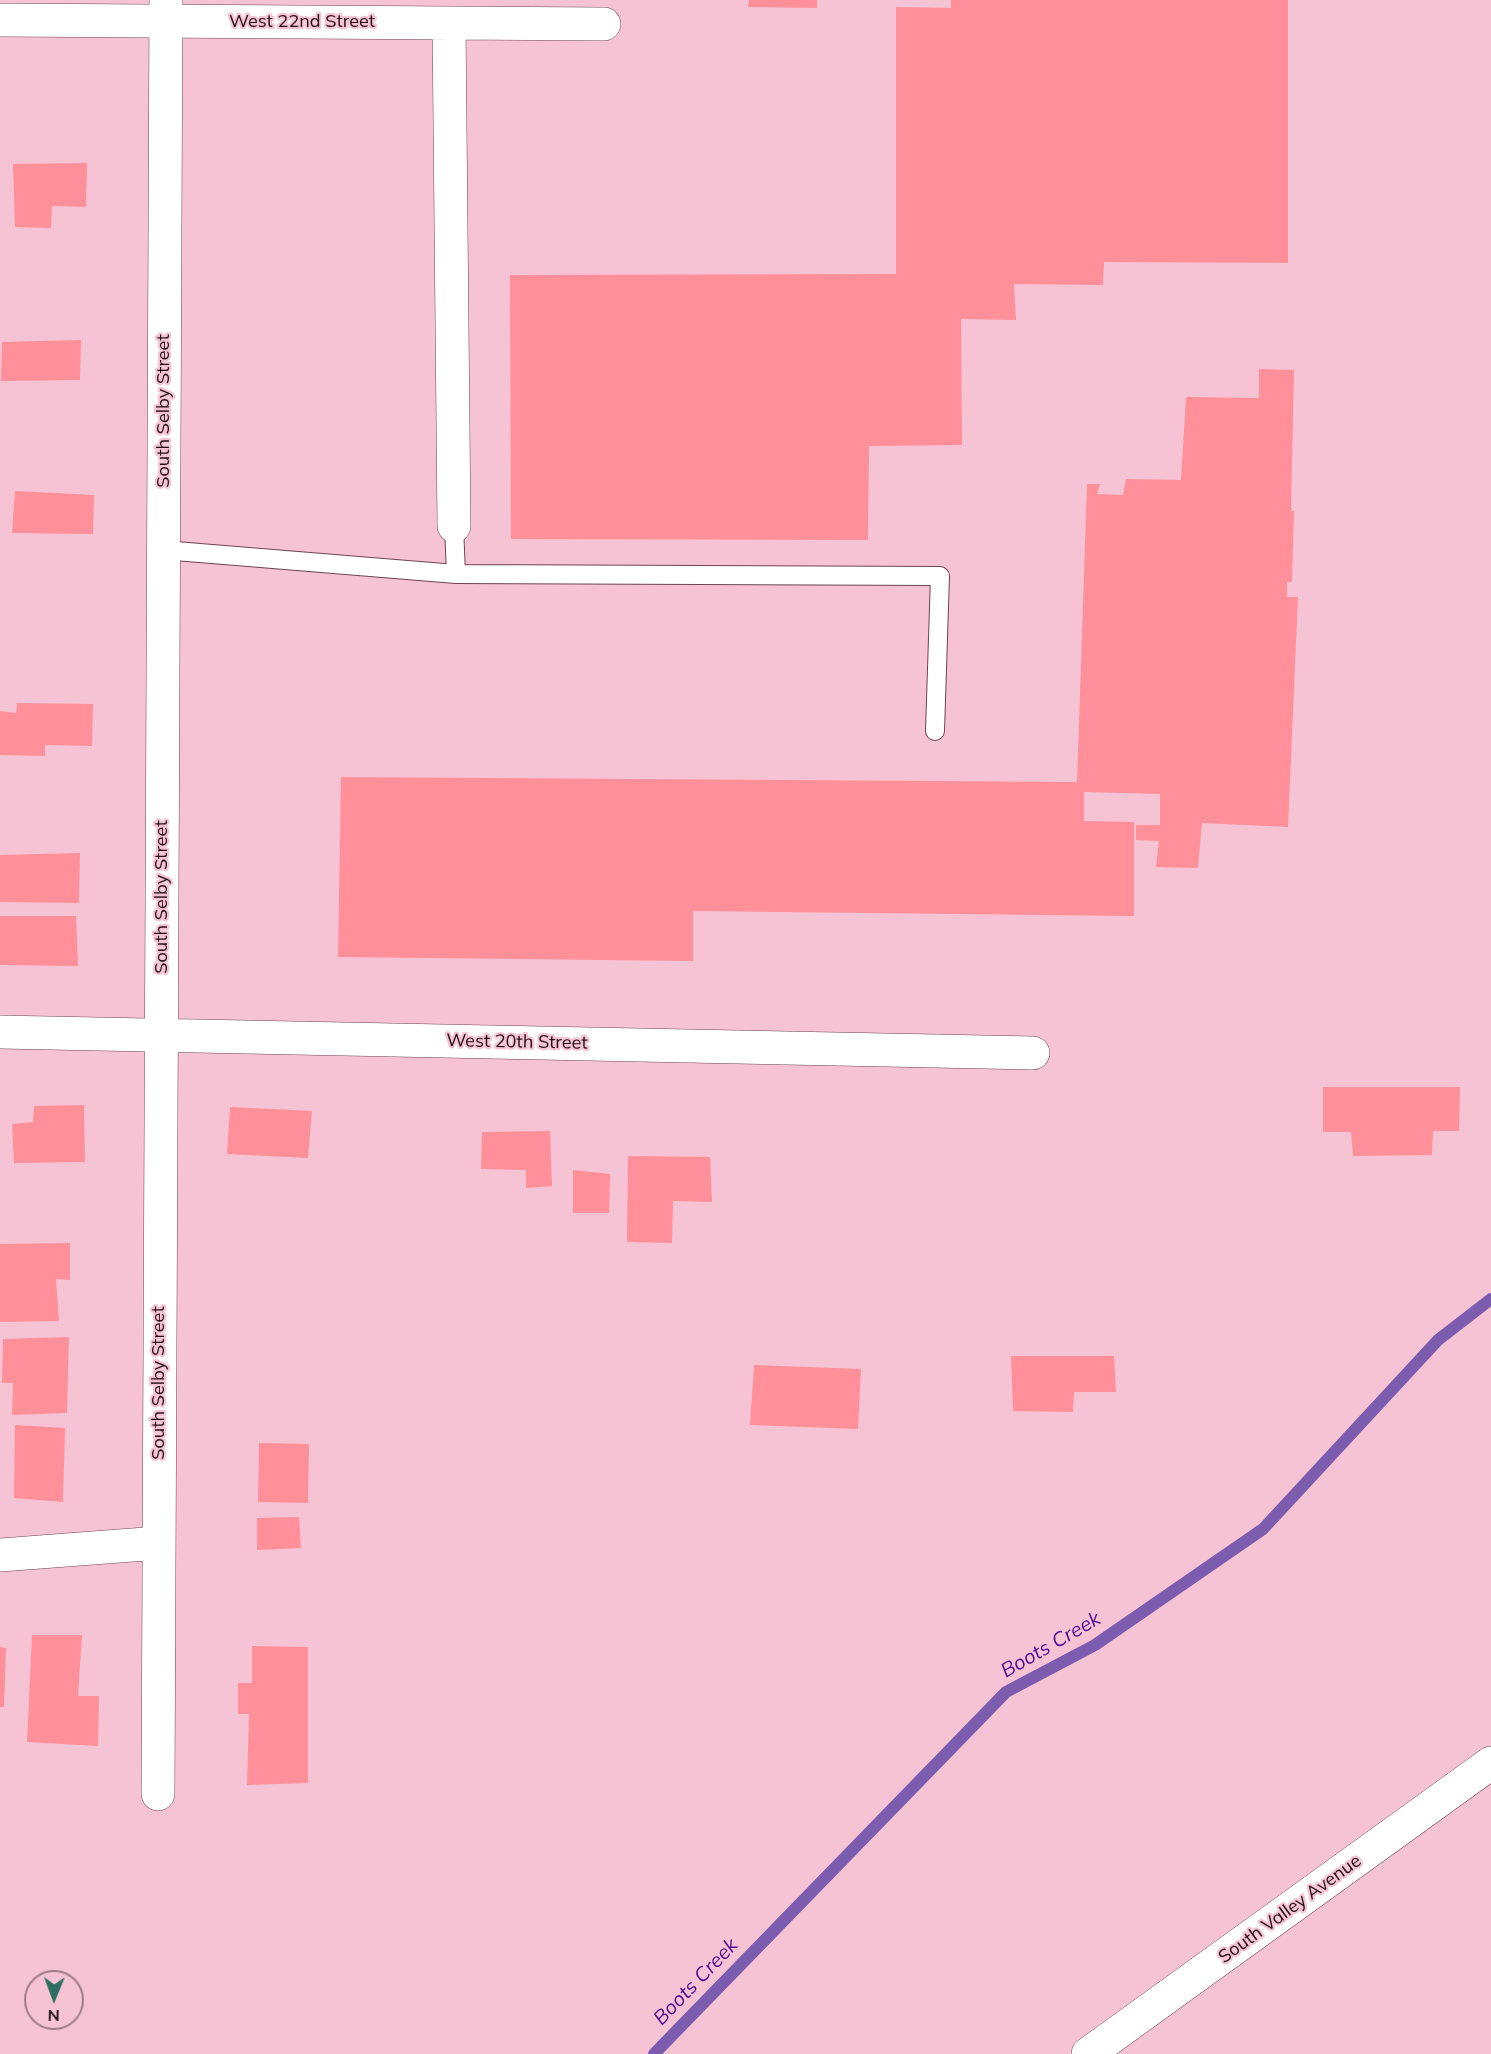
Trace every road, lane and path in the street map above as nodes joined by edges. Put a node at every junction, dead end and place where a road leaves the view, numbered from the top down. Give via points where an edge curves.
1 (166, 11) edge
2 (0, 20) edge
3 (449, 23) junction
4 (604, 24) dead end
5 (454, 526) joint
6 (163, 550) junction
7 (456, 574) junction
8 (935, 731) dead end
9 (0, 1032) edge
10 (161, 1034) junction
11 (1033, 1053) dead end
12 (159, 1543) junction
13 (0, 1555) edge
14 (1491, 1763) edge
15 (158, 1794) dead end
16 (1088, 2054) edge

1 - 2 street, West 22nd Street
1 - 3 street, West 22nd Street
1 - 6 street, South Selby Street
3 - 4 street, West 22nd Street
3 - 5 street
5 - 7 lane
6 - 7 lane
6 - 10 street, South Selby Street
7 - 8 lane via 940,576
9 - 10 street, West 20th Street
10 - 11 street, West 20th Street
10 - 12 street, South Selby Street
12 - 13 street
12 - 15 street, South Selby Street
14 - 16 street, South Valley Avenue

